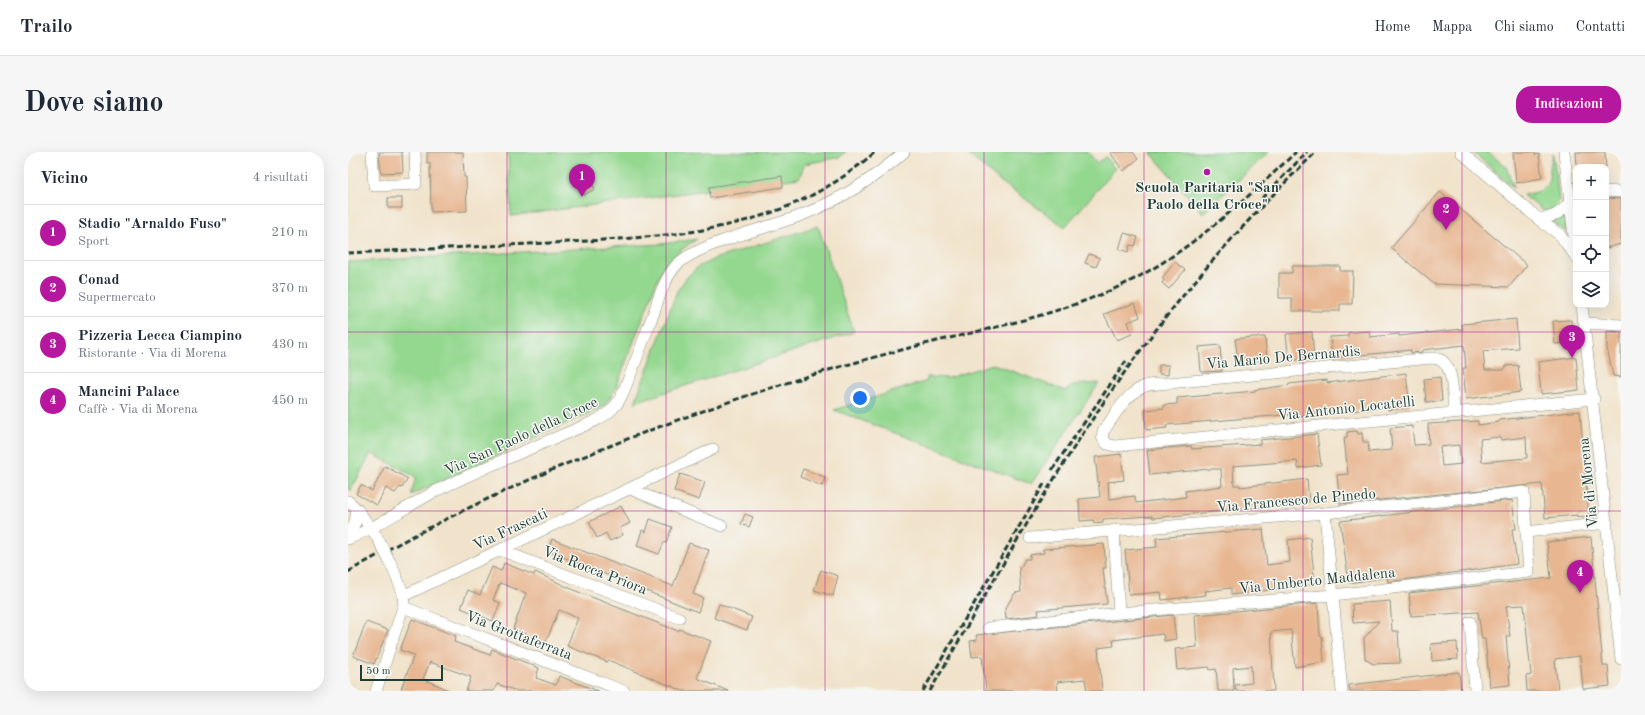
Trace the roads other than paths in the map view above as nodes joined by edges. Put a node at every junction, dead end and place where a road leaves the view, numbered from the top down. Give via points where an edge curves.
1 (372, 152) edge
2 (415, 152) edge
3 (904, 152) edge
4 (1461, 152) edge
5 (1564, 152) edge
6 (1572, 189) edge
7 (1609, 191) edge
8 (1621, 192) edge
9 (1570, 202) junction
10 (1537, 218) junction
11 (1574, 236) edge
12 (1573, 253) edge
13 (1582, 308) edge
14 (1585, 323) junction
15 (1621, 325) edge
16 (1594, 399) junction
17 (1454, 412) junction
18 (1103, 441) joint
19 (712, 449) dead end
20 (630, 489) junction
21 (348, 501) edge
22 (357, 509) junction
23 (1325, 513) junction
24 (1607, 523) junction
25 (722, 526) dead end
26 (1114, 530) junction
27 (1526, 532) junction
28 (375, 533) junction
29 (348, 535) edge
30 (1030, 538) dead end
31 (348, 539) edge
32 (500, 550) junction
33 (1333, 594) junction
34 (403, 602) junction
35 (1119, 613) junction
36 (679, 618) dead end
37 (1470, 622) dead end
38 (1619, 625) edge
39 (988, 628) dead end
40 (1621, 659) edge
41 (376, 691) edge
42 (624, 691) edge
43 (1342, 691) edge
44 (1476, 691) edge

1 - 2 street via 374,186 416,184
3 - 28 street, Via San Paolo della Croce via 868,180 836,200 801,216 702,249 681,261 674,267 664,285 615,408 595,421 442,489 399,512
4 - 10 street
5 - 6 street
6 - 9 street
7 - 8 street
9 - 10 street via 1553,216
9 - 11 street
10 - 12 street via 1563,238
13 - 14 street, Via di Morena
14 - 15 street
14 - 16 street, Via di Morena
16 - 17 street, Via Antonio Locatelli
16 - 24 street, Via di Morena
17 - 18 street, Via Antonio Locatelli via 1115,446
17 - 18 street, Via Mario De Bernardis via 1449,369 1443,362 1432,358 1148,385 1137,390 1126,400 1103,432
19 - 20 street, Via Frascati
20 - 25 street
20 - 32 street, Via Frascati
21 - 22 street
22 - 28 street
22 - 29 street via 355,523
23 - 26 street, Via Francesco de Pinedo
23 - 27 street, Via Francesco de Pinedo via 1524,492
23 - 33 street
24 - 27 street
24 - 38 street, Via di Morena
26 - 30 street, Via Francesco de Pinedo
26 - 35 street
27 - 33 street, Via Umberto Maddalena via 1529,572
28 - 31 street, Via San Paolo della Croce
28 - 34 street, bridge via 390,562
32 - 34 street, Via Frascati
32 - 36 street, Via Rocca Priora
33 - 35 street, Via Umberto Maddalena
33 - 43 street
34 - 41 street
34 - 42 street, Via Grottaferrata
35 - 39 street, Via Umberto Maddalena
37 - 44 street
38 - 40 street, Via di Morena

